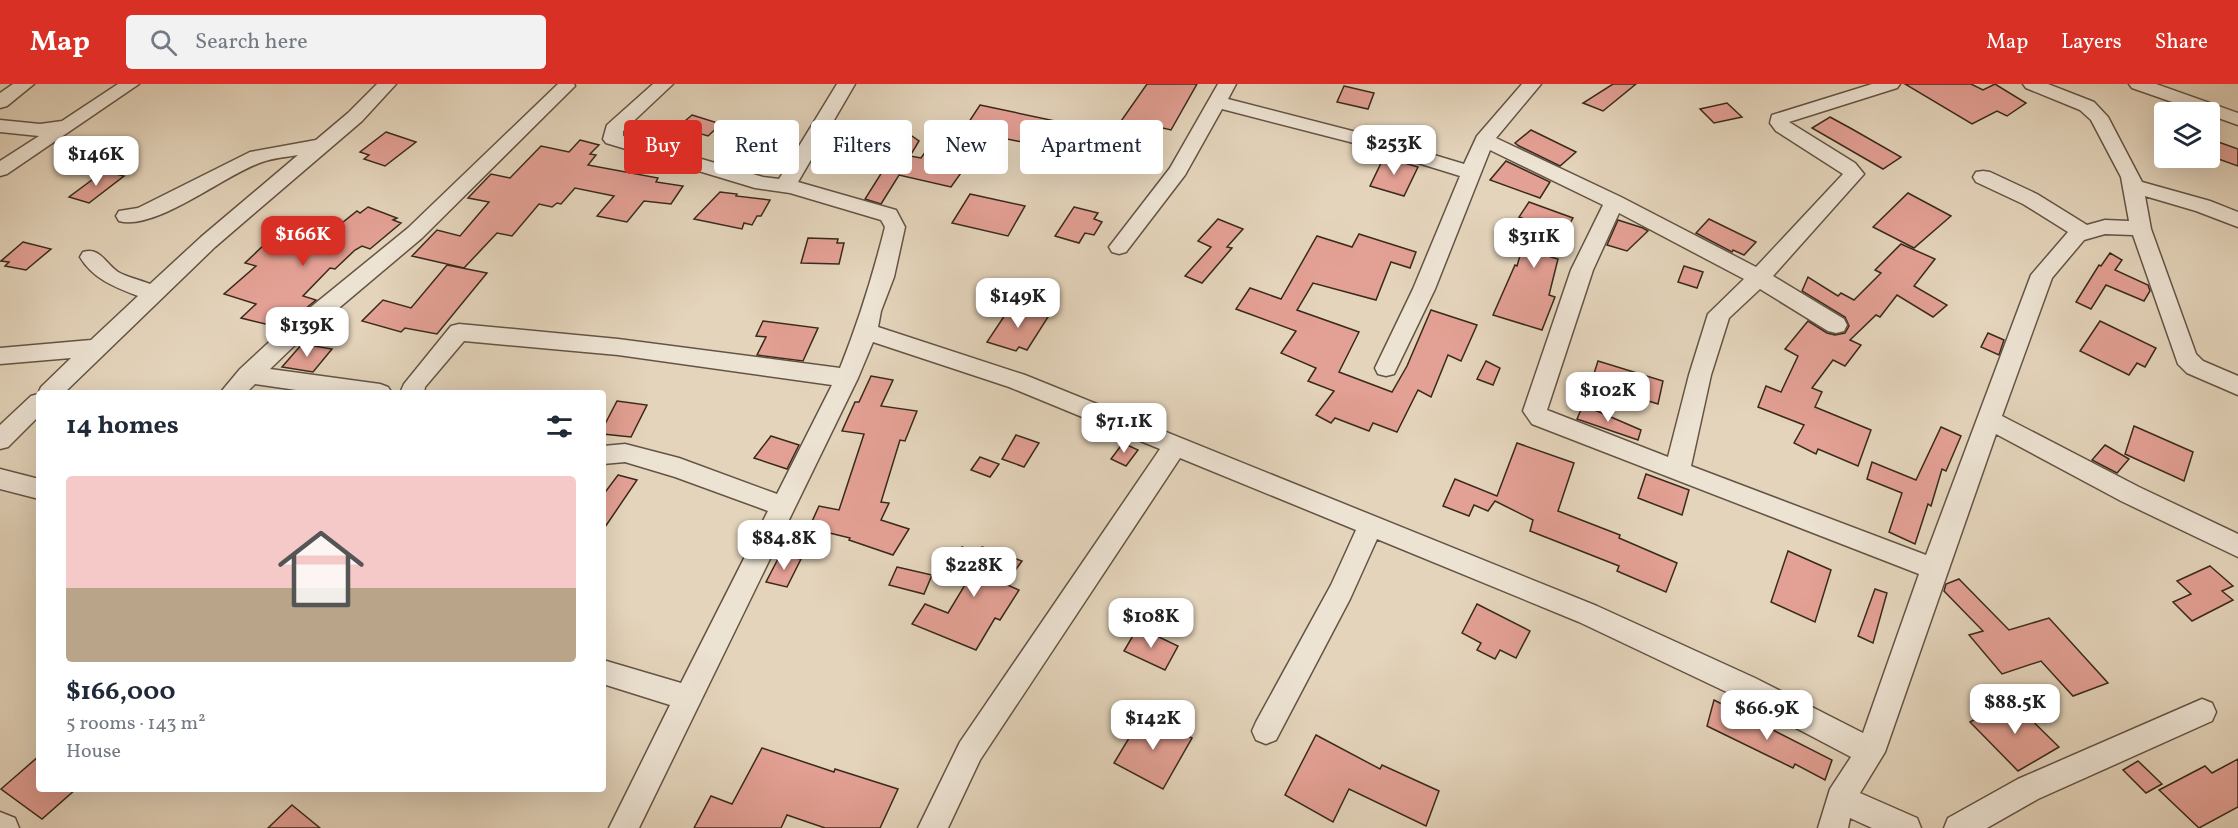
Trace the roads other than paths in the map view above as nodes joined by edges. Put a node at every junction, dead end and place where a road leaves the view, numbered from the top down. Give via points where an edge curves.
1 (25, 84) edge
2 (130, 84) edge
3 (387, 84) edge
4 (664, 84) edge
5 (846, 84) edge
6 (1227, 84) edge
7 (1532, 84) edge
8 (1891, 84) edge
9 (2138, 84) edge
10 (2036, 85) edge
11 (566, 87) dead end
12 (0, 102) edge
13 (1218, 102) junction
14 (2238, 119) edge
15 (65, 125) junction
16 (0, 126) edge
17 (1484, 140) junction
18 (322, 145) junction
19 (0, 170) edge
20 (1471, 173) junction
21 (1983, 177) dead end
22 (2133, 186) junction
23 (791, 187) junction
24 (1614, 202) junction
25 (126, 216) dead end
26 (2238, 220) edge
27 (2141, 229) junction
28 (2084, 233) junction
29 (1119, 247) dead end
30 (90, 257) dead end
31 (1760, 278) junction
32 (153, 294) junction
33 (1836, 325) dead end
34 (866, 331) junction
35 (95, 348) junction
36 (0, 356) edge
37 (1386, 368) dead end
38 (248, 375) junction
39 (847, 378) junction
40 (2238, 386) edge
41 (52, 390) edge
42 (234, 390) edge
43 (358, 390) edge
44 (413, 390) edge
45 (36, 405) edge
46 (1990, 420) junction
47 (0, 440) edge
48 (1176, 445) junction
49 (606, 455) edge
50 (1678, 471) junction
51 (0, 479) edge
52 (36, 488) edge
53 (783, 506) junction
54 (1371, 525) junction
55 (2238, 546) edge
56 (1934, 569) junction
57 (606, 673) edge
58 (688, 698) junction
59 (2202, 712) dead end
60 (1266, 730) dead end
61 (1871, 752) junction
62 (1840, 799) junction
63 (0, 826) edge
64 (4, 828) edge
65 (624, 828) edge
66 (933, 828) edge
67 (1833, 828) edge
68 (1906, 828) edge
69 (1959, 828) edge

1 - 12 street
2 - 15 street
3 - 18 street
4 - 23 street via 614,129 613,139 762,183
5 - 23 street via 789,178
6 - 13 street
7 - 17 street
8 - 31 street via 1779,119 1783,127 1854,174
9 - 14 street
10 - 22 street via 2087,106 2099,117
11 - 38 street via 416,233
13 - 20 street
13 - 29 street via 1178,171
15 - 16 street via 40,130
15 - 19 street
17 - 20 street
17 - 24 street
18 - 25 street via 257,156 142,215
18 - 32 street
20 - 37 street via 1424,289
21 - 28 street via 2030,199
22 - 26 street
22 - 27 street
23 - 34 street via 889,215 895,227
24 - 31 street
24 - 50 street via 1582,270 1535,411 1540,418
27 - 28 street via 2105,227
27 - 40 street via 2186,358 2195,367
28 - 46 street via 2077,235 2042,275
30 - 32 street via 111,277
31 - 33 street
31 - 50 street via 1719,314
32 - 35 street
34 - 39 street
34 - 48 street via 1017,381
35 - 36 street
35 - 41 street
38 - 42 street
38 - 43 street
39 - 44 street via 618,347 459,332
39 - 53 street
45 - 47 street
46 - 55 street
46 - 56 street
48 - 54 street
48 - 66 street via 970,751
49 - 53 street via 625,453 679,468
50 - 56 street
51 - 52 street
53 - 58 street
54 - 60 street via 1341,591
54 - 61 street via 1588,614 1745,687
56 - 61 street
57 - 58 street
58 - 65 street
59 - 69 street via 2028,789
61 - 62 street
62 - 67 street
62 - 68 street
63 - 64 street

